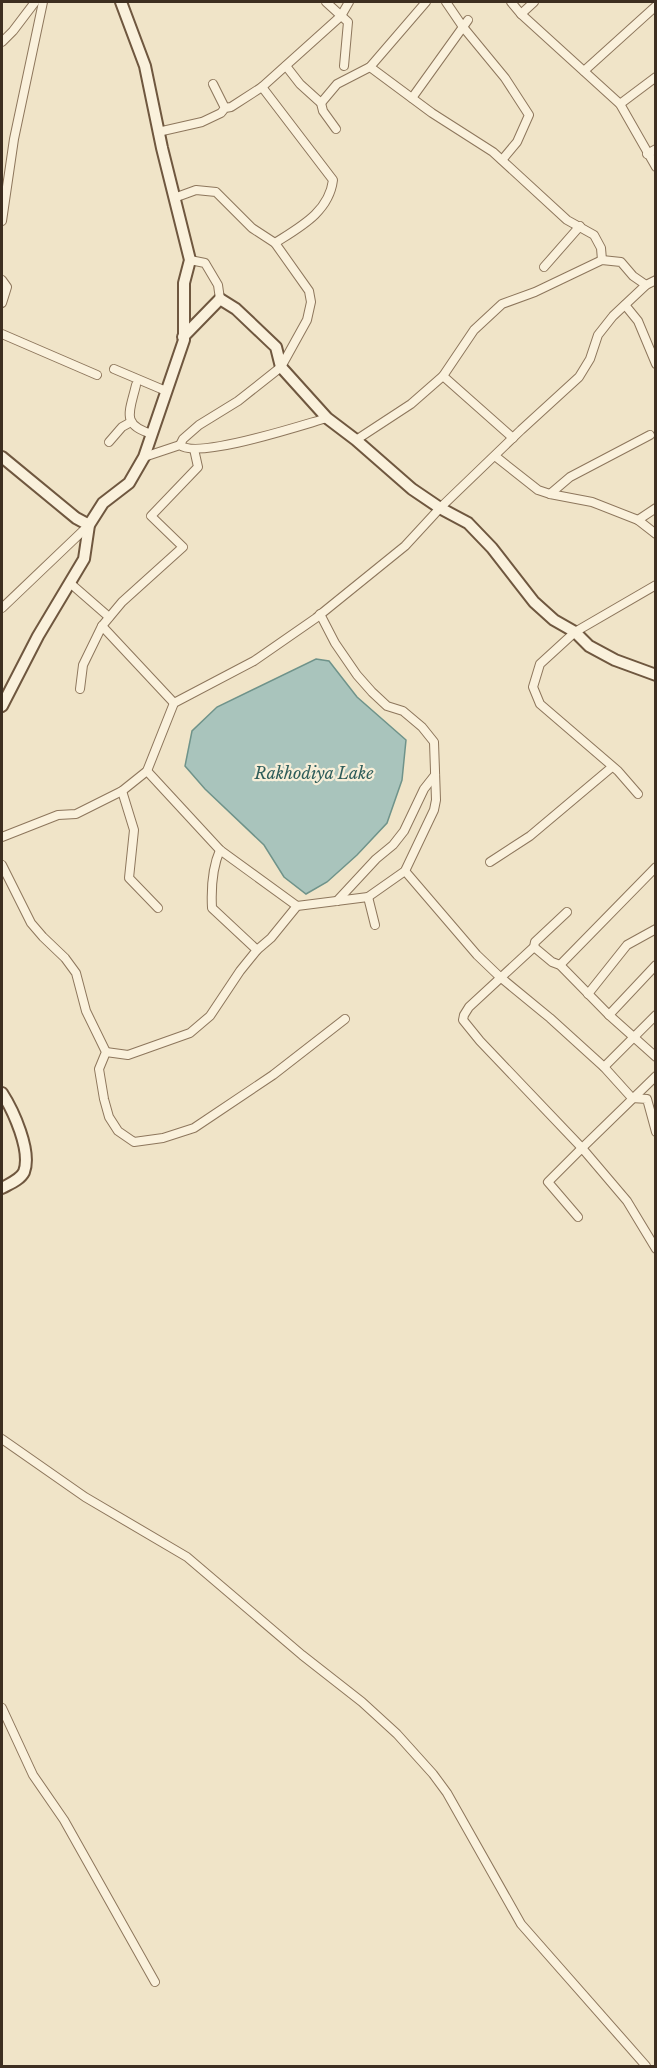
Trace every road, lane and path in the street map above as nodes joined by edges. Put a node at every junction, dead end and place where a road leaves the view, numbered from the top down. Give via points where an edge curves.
1 (35, 2) edge
2 (43, 2) edge
3 (121, 2) edge
4 (326, 2) edge
5 (349, 2) edge
6 (426, 2) edge
7 (446, 2) edge
8 (511, 2) edge
9 (534, 2) edge
10 (656, 6) edge
11 (521, 14) junction
12 (341, 15) junction
13 (468, 20) dead end
14 (463, 27) junction
15 (2, 42) edge
16 (286, 66) junction
17 (344, 66) dead end
18 (370, 67) junction
19 (584, 71) junction
20 (656, 77) edge
21 (213, 84) dead end
22 (262, 87) junction
23 (412, 98) junction
24 (321, 104) junction
25 (620, 104) junction
26 (225, 108) junction
27 (336, 129) dead end
28 (158, 132) junction
29 (656, 149) edge
30 (647, 154) junction
31 (502, 160) junction
32 (656, 167) edge
33 (174, 198) junction
34 (2, 217) edge
35 (580, 226) junction
36 (275, 243) junction
37 (190, 260) junction
38 (602, 260) junction
39 (544, 267) dead end
40 (2, 280) edge
41 (656, 280) edge
42 (646, 285) junction
43 (220, 299) junction
44 (2, 303) edge
45 (625, 305) junction
46 (2, 334) edge
47 (183, 337) junction
48 (656, 364) edge
49 (281, 367) junction
50 (114, 369) dead end
51 (97, 375) dead end
52 (443, 376) junction
53 (136, 386) dead end
54 (166, 391) junction
55 (327, 418) junction
56 (131, 422) junction
57 (152, 434) junction
58 (650, 435) dead end
59 (513, 438) junction
60 (356, 440) junction
61 (109, 442) dead end
62 (180, 446) junction
63 (194, 449) junction
64 (495, 456) junction
65 (2, 457) edge
66 (144, 457) junction
67 (550, 494) junction
68 (440, 508) junction
69 (656, 508) edge
70 (638, 520) junction
71 (89, 525) junction
72 (656, 534) edge
73 (70, 583) junction
74 (656, 585) edge
75 (2, 608) edge
76 (320, 614) junction
77 (109, 617) junction
78 (102, 626) junction
79 (575, 632) junction
80 (656, 675) edge
81 (80, 689) dead end
82 (174, 704) junction
83 (2, 706) edge
84 (612, 767) junction
85 (147, 771) junction
86 (435, 775) junction
87 (122, 791) junction
88 (638, 794) dead end
89 (2, 837) edge
90 (220, 850) junction
91 (490, 862) dead end
92 (2, 866) edge
93 (656, 867) edge
94 (405, 871) junction
95 (368, 897) junction
96 (337, 901) junction
97 (297, 906) junction
98 (158, 908) dead end
99 (567, 912) dead end
100 (375, 925) dead end
101 (656, 929) edge
102 (534, 946) junction
103 (257, 950) junction
104 (560, 965) junction
105 (656, 965) edge
106 (500, 977) junction
107 (588, 994) junction
108 (609, 1015) junction
109 (656, 1015) edge
110 (345, 1019) dead end
111 (634, 1037) junction
112 (106, 1052) junction
113 (656, 1057) edge
114 (604, 1067) junction
115 (656, 1076) edge
116 (2, 1093) edge
117 (632, 1098) junction
118 (656, 1132) edge
119 (582, 1148) junction
120 (2, 1188) edge
121 (578, 1217) dead end
122 (656, 1249) edge
123 (2, 1439) edge
124 (2, 1708) edge
125 (155, 1982) dead end
126 (646, 2067) edge

1 - 15 street
2 - 34 street
3 - 28 street via 145,66
4 - 12 street
5 - 12 street
6 - 18 street
7 - 14 street
8 - 11 street
9 - 11 street
10 - 19 street
11 - 19 street
12 - 16 street
12 - 17 street via 348,22
13 - 14 street
14 - 23 street
14 - 31 street via 530,115 517,142
16 - 22 street
16 - 24 street
18 - 23 street
18 - 24 street via 337,84
19 - 25 street
20 - 25 street
21 - 26 street
22 - 26 street
22 - 36 street via 333,180 332,190 318,213
23 - 31 street
24 - 27 street
25 - 30 street
26 - 28 street via 202,122
28 - 33 street
29 - 30 street
30 - 32 street
31 - 35 street via 567,220
33 - 36 street via 196,190 216,192 252,228
33 - 37 street
35 - 38 street via 594,235
35 - 39 street
36 - 49 street via 309,291 311,302 307,320
37 - 43 street via 206,263 218,285
37 - 47 street via 184,283
38 - 42 street via 621,262
38 - 52 street via 502,303 474,330
40 - 44 street via 7,287
41 - 42 street
42 - 45 street
43 - 47 street
43 - 49 street via 276,347
45 - 48 street via 638,321
45 - 59 street via 598,335 579,377
46 - 51 street
47 - 54 street
49 - 55 street
49 - 62 street via 199,425
50 - 54 street
52 - 59 street
52 - 60 street via 411,404
53 - 56 street via 129,414
54 - 57 street
55 - 60 street
55 - 63 street via 226,446
56 - 57 street via 138,430
56 - 61 street
57 - 66 street
58 - 67 street via 570,477
59 - 64 street
60 - 68 street
62 - 63 street
62 - 66 street
63 - 77 street via 198,466 151,516 183,547
64 - 67 street via 538,490
64 - 68 street
65 - 71 street
66 - 71 street via 129,483 103,503
67 - 70 street via 592,501
68 - 76 street via 405,546
68 - 79 street via 468,523 534,602
69 - 70 street
70 - 72 street
71 - 73 street via 84,559
71 - 75 street
73 - 77 street
73 - 83 street
74 - 79 street
76 - 82 street via 254,661
76 - 86 street via 335,643 372,692 387,706 403,711 434,742
77 - 78 street
78 - 81 street via 83,665
78 - 82 street
79 - 80 street via 589,646 615,660
79 - 84 street via 540,664 533,687 540,704
82 - 85 street
84 - 88 street
84 - 91 street via 530,836
85 - 87 street
85 - 90 street
86 - 94 street via 434,810
86 - 96 street via 404,831
87 - 89 street via 76,814 58,815
87 - 98 street via 134,830 129,878
90 - 97 street
90 - 103 street via 211,891 212,908
92 - 112 street via 31,922 76,973 86,1011
93 - 104 street
94 - 95 street
94 - 106 street
95 - 96 street
95 - 100 street
96 - 97 street
97 - 103 street
99 - 102 street
101 - 107 street via 627,945
102 - 104 street
102 - 106 street
103 - 112 street via 210,1016 190,1033 128,1055
104 - 107 street
105 - 108 street
106 - 114 street
106 - 119 street via 469,1007 463,1020
107 - 108 street
108 - 111 street
109 - 111 street
110 - 112 street via 273,1075 194,1128 163,1138 134,1142 118,1131 109,1117 99,1069
111 - 113 street
111 - 114 street
114 - 117 street
115 - 117 street
116 - 120 street via 10,1105 26,1156 24,1173
117 - 118 street via 647,1099
117 - 119 street
119 - 121 street via 548,1182
119 - 122 street via 627,1201
123 - 126 street via 85,1497 187,1557 397,1734 447,1793 521,1924
124 - 125 street via 33,1775 64,1820

